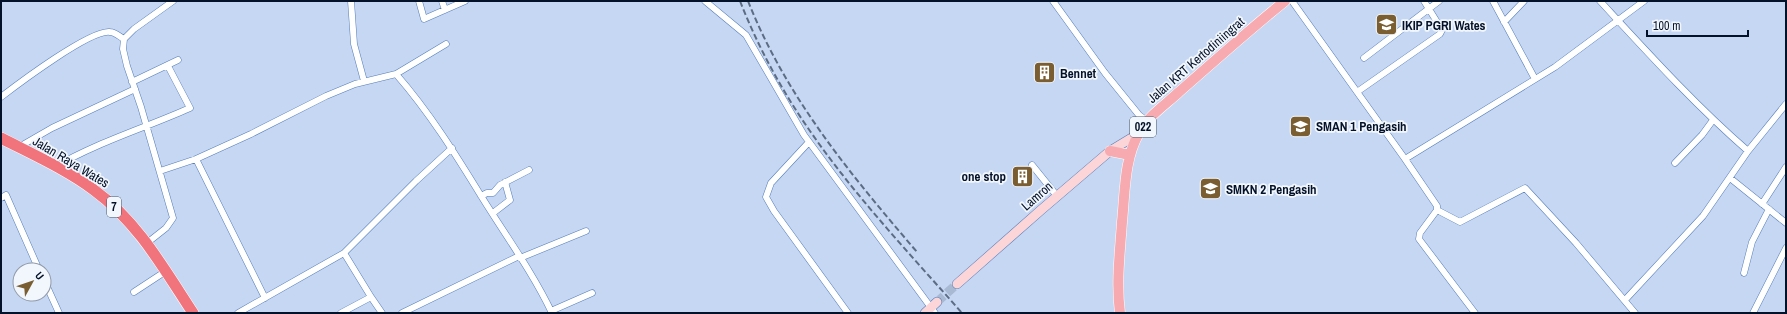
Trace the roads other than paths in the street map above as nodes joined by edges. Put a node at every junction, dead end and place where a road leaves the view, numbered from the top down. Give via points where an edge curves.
1 (173, 1) edge
2 (351, 1) edge
3 (419, 1) edge
4 (442, 1) edge
5 (465, 1) edge
6 (705, 1) edge
7 (1053, 1) edge
8 (1285, 1) edge
9 (1292, 1) edge
10 (1424, 1) edge
11 (1439, 1) edge
12 (1493, 1) edge
13 (1524, 1) edge
14 (1600, 1) edge
15 (1644, 1) edge
16 (1429, 8) junction
17 (445, 10) junction
18 (1618, 20) junction
19 (1504, 22) junction
20 (124, 39) junction
21 (446, 44) dead end
22 (1364, 58) dead end
23 (178, 60) dead end
24 (168, 66) junction
25 (396, 74) junction
26 (1535, 79) junction
27 (364, 81) junction
28 (132, 82) junction
29 (135, 89) junction
30 (1357, 92) junction
31 (1, 98) edge
32 (1786, 104) edge
33 (1713, 120) junction
34 (1146, 121) junction
35 (146, 127) junction
36 (1138, 134) junction
37 (1, 138) edge
38 (809, 142) junction
39 (18, 147) junction
40 (452, 148) junction
41 (1748, 151) junction
42 (1110, 152) junction
43 (1130, 155) junction
44 (196, 159) junction
45 (1405, 160) junction
46 (1675, 163) dead end
47 (1032, 165) dead end
48 (55, 167) junction
49 (1786, 167) edge
50 (529, 170) dead end
51 (160, 171) junction
52 (1730, 178) junction
53 (505, 182) junction
54 (481, 196) junction
55 (1057, 196) junction
56 (1, 198) edge
57 (1762, 204) junction
58 (1769, 209) junction
59 (1437, 210) junction
60 (493, 213) junction
61 (1786, 222) edge
62 (586, 231) dead end
63 (147, 243) junction
64 (1786, 248) edge
65 (344, 253) junction
66 (519, 257) junction
67 (35, 262) edge
68 (166, 271) junction
69 (1744, 273) dead end
70 (957, 284) tunnel mouth
71 (134, 292) dead end
72 (592, 294) dead end
73 (371, 297) junction
74 (52, 298) edge
75 (265, 298) junction
76 (1625, 300) junction
77 (932, 309) edge
78 (552, 312) edge
79 (59, 313) edge
80 (193, 313) edge
81 (238, 313) edge
82 (341, 313) edge
83 (382, 313) edge
84 (402, 313) edge
85 (848, 313) edge
86 (1120, 313) edge
87 (1475, 313) edge
88 (1635, 313) edge
89 (1753, 313) edge

1 - 20 street
2 - 27 street via 354,44
3 - 17 street via 424,19
4 - 17 street
5 - 17 street
6 - 38 street via 746,35
7 - 34 street via 1105,73
8 - 34 main road, Jalan KRT Kertodiniingrat / 022
9 - 30 street
10 - 16 street
11 - 16 street
12 - 19 street
13 - 19 street
14 - 18 street
15 - 18 street
16 - 22 street
16 - 30 street via 1442,30 1440,34
18 - 26 street via 1574,55
18 - 33 street
19 - 26 street
20 - 28 street via 123,49
20 - 31 street via 110,32 100,33 54,58
21 - 25 street
23 - 24 street
24 - 28 street
24 - 35 street via 190,108
25 - 27 street
25 - 40 street via 422,105
26 - 45 street
27 - 44 street via 326,96
28 - 29 street
29 - 35 street
29 - 39 street
30 - 45 street
32 - 41 street
33 - 41 street
33 - 46 street
34 - 36 main road, Jalan KRT Kertodiniingrat / 022
35 - 48 street via 79,153
35 - 51 street
36 - 42 street, Lamron
36 - 43 main road, Jalan KRT Kertodiniingrat / 022
37 - 39 highway, Jalan Raya Wates / 7
38 - 77 street
38 - 85 street via 771,183 766,197
39 - 48 highway, Jalan Raya Wates / 7
40 - 54 street
40 - 65 street via 421,175
41 - 52 street
42 - 43 main road
42 - 55 street, Lamron
43 - 86 main road, Jalan KRT Kertodiniingrat / 022 via 1126,172 1118,268
44 - 51 street
44 - 75 street
45 - 59 street via 1437,206
47 - 55 street
48 - 63 highway, Jalan Raya Wates / 7 via 94,190 129,221
49 - 57 street
50 - 53 street
51 - 63 street via 173,218 166,228
52 - 57 street
52 - 76 street via 1702,216
53 - 54 street via 494,192
53 - 60 street via 510,200
54 - 60 street
55 - 70 street, Lamron
56 - 67 street via 6,195
57 - 58 street
58 - 61 street
58 - 69 street via 1752,242
59 - 76 street via 1460,222 1525,188
59 - 87 street via 1420,233 1419,239
60 - 66 street
62 - 66 street
63 - 68 highway, Jalan Raya Wates / 7
64 - 89 street
65 - 73 street
65 - 75 street
66 - 78 street
66 - 84 street
68 - 71 street
68 - 80 highway, Jalan Raya Wates / 7
72 - 78 street
73 - 82 street
73 - 83 street
74 - 79 street
75 - 81 street
76 - 88 street

